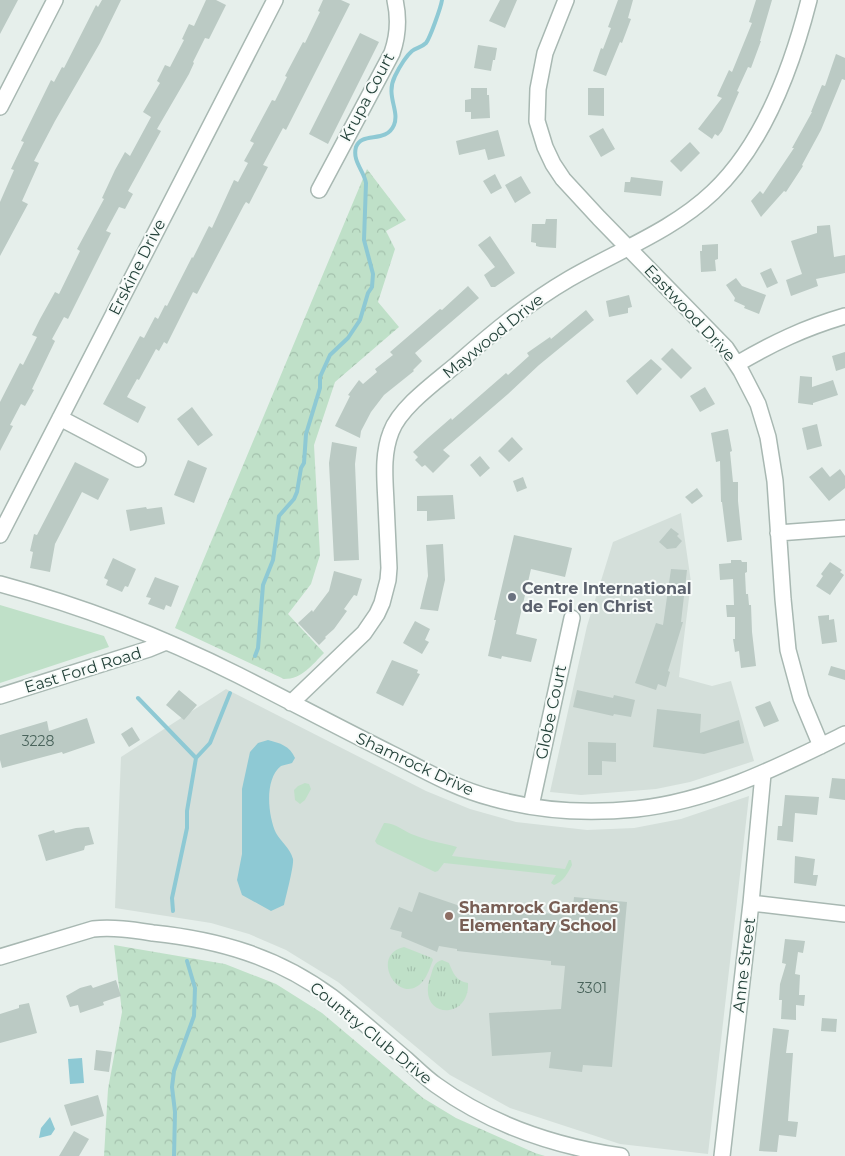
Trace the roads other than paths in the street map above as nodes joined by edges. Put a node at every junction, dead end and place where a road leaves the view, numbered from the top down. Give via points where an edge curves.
1 (55, 0) edge
2 (274, 0) edge
3 (395, 0) edge
4 (566, 0) edge
5 (809, 0) edge
6 (0, 107) edge
7 (319, 190) dead end
8 (628, 248) junction
9 (845, 316) edge
10 (737, 364) junction
11 (60, 418) junction
12 (138, 459) dead end
13 (845, 528) edge
14 (778, 533) junction
15 (0, 535) edge
16 (0, 584) edge
17 (572, 618) dead end
18 (166, 642) junction
19 (0, 696) edge
20 (291, 704) junction
21 (845, 734) edge
22 (821, 746) junction
23 (764, 774) junction
24 (531, 806) junction
25 (751, 903) junction
26 (845, 914) edge
27 (0, 957) edge
28 (621, 1156) edge
29 (722, 1156) edge

1 - 6 street
2 - 11 street, Erskine Drive
3 - 7 street, Krupa Court via 398,26 392,53
4 - 8 street, Eastwood Drive via 541,65 537,110 542,140 563,179
5 - 8 street, Maywood Drive via 788,71 765,120 727,177 704,200 647,239
8 - 10 street, Eastwood Drive via 713,334
8 - 20 street, Maywood Drive via 526,306 400,416 391,431 384,459 389,568 382,603 364,633
9 - 10 street via 785,338
10 - 14 street, Eastwood Drive via 758,404 768,437
11 - 12 street
11 - 15 street, Erskine Drive
13 - 14 street
14 - 22 street, Eastwood Drive via 788,650 801,698
16 - 18 street, Shamrock Drive via 59,600
17 - 24 street, Globe Court
18 - 19 street, East Ford Road
18 - 20 street, Shamrock Drive
20 - 24 street, Shamrock Drive via 450,783 493,799
21 - 22 street, Shamrock Drive
22 - 23 street, Shamrock Drive
23 - 24 street, Shamrock Drive via 694,798 639,809 580,812
23 - 25 street, Anne Street
25 - 26 street
25 - 29 street, Anne Street
27 - 28 street, Country Club Drive via 105,928 173,935 246,951 284,967 316,986 435,1085 494,1120 567,1146

